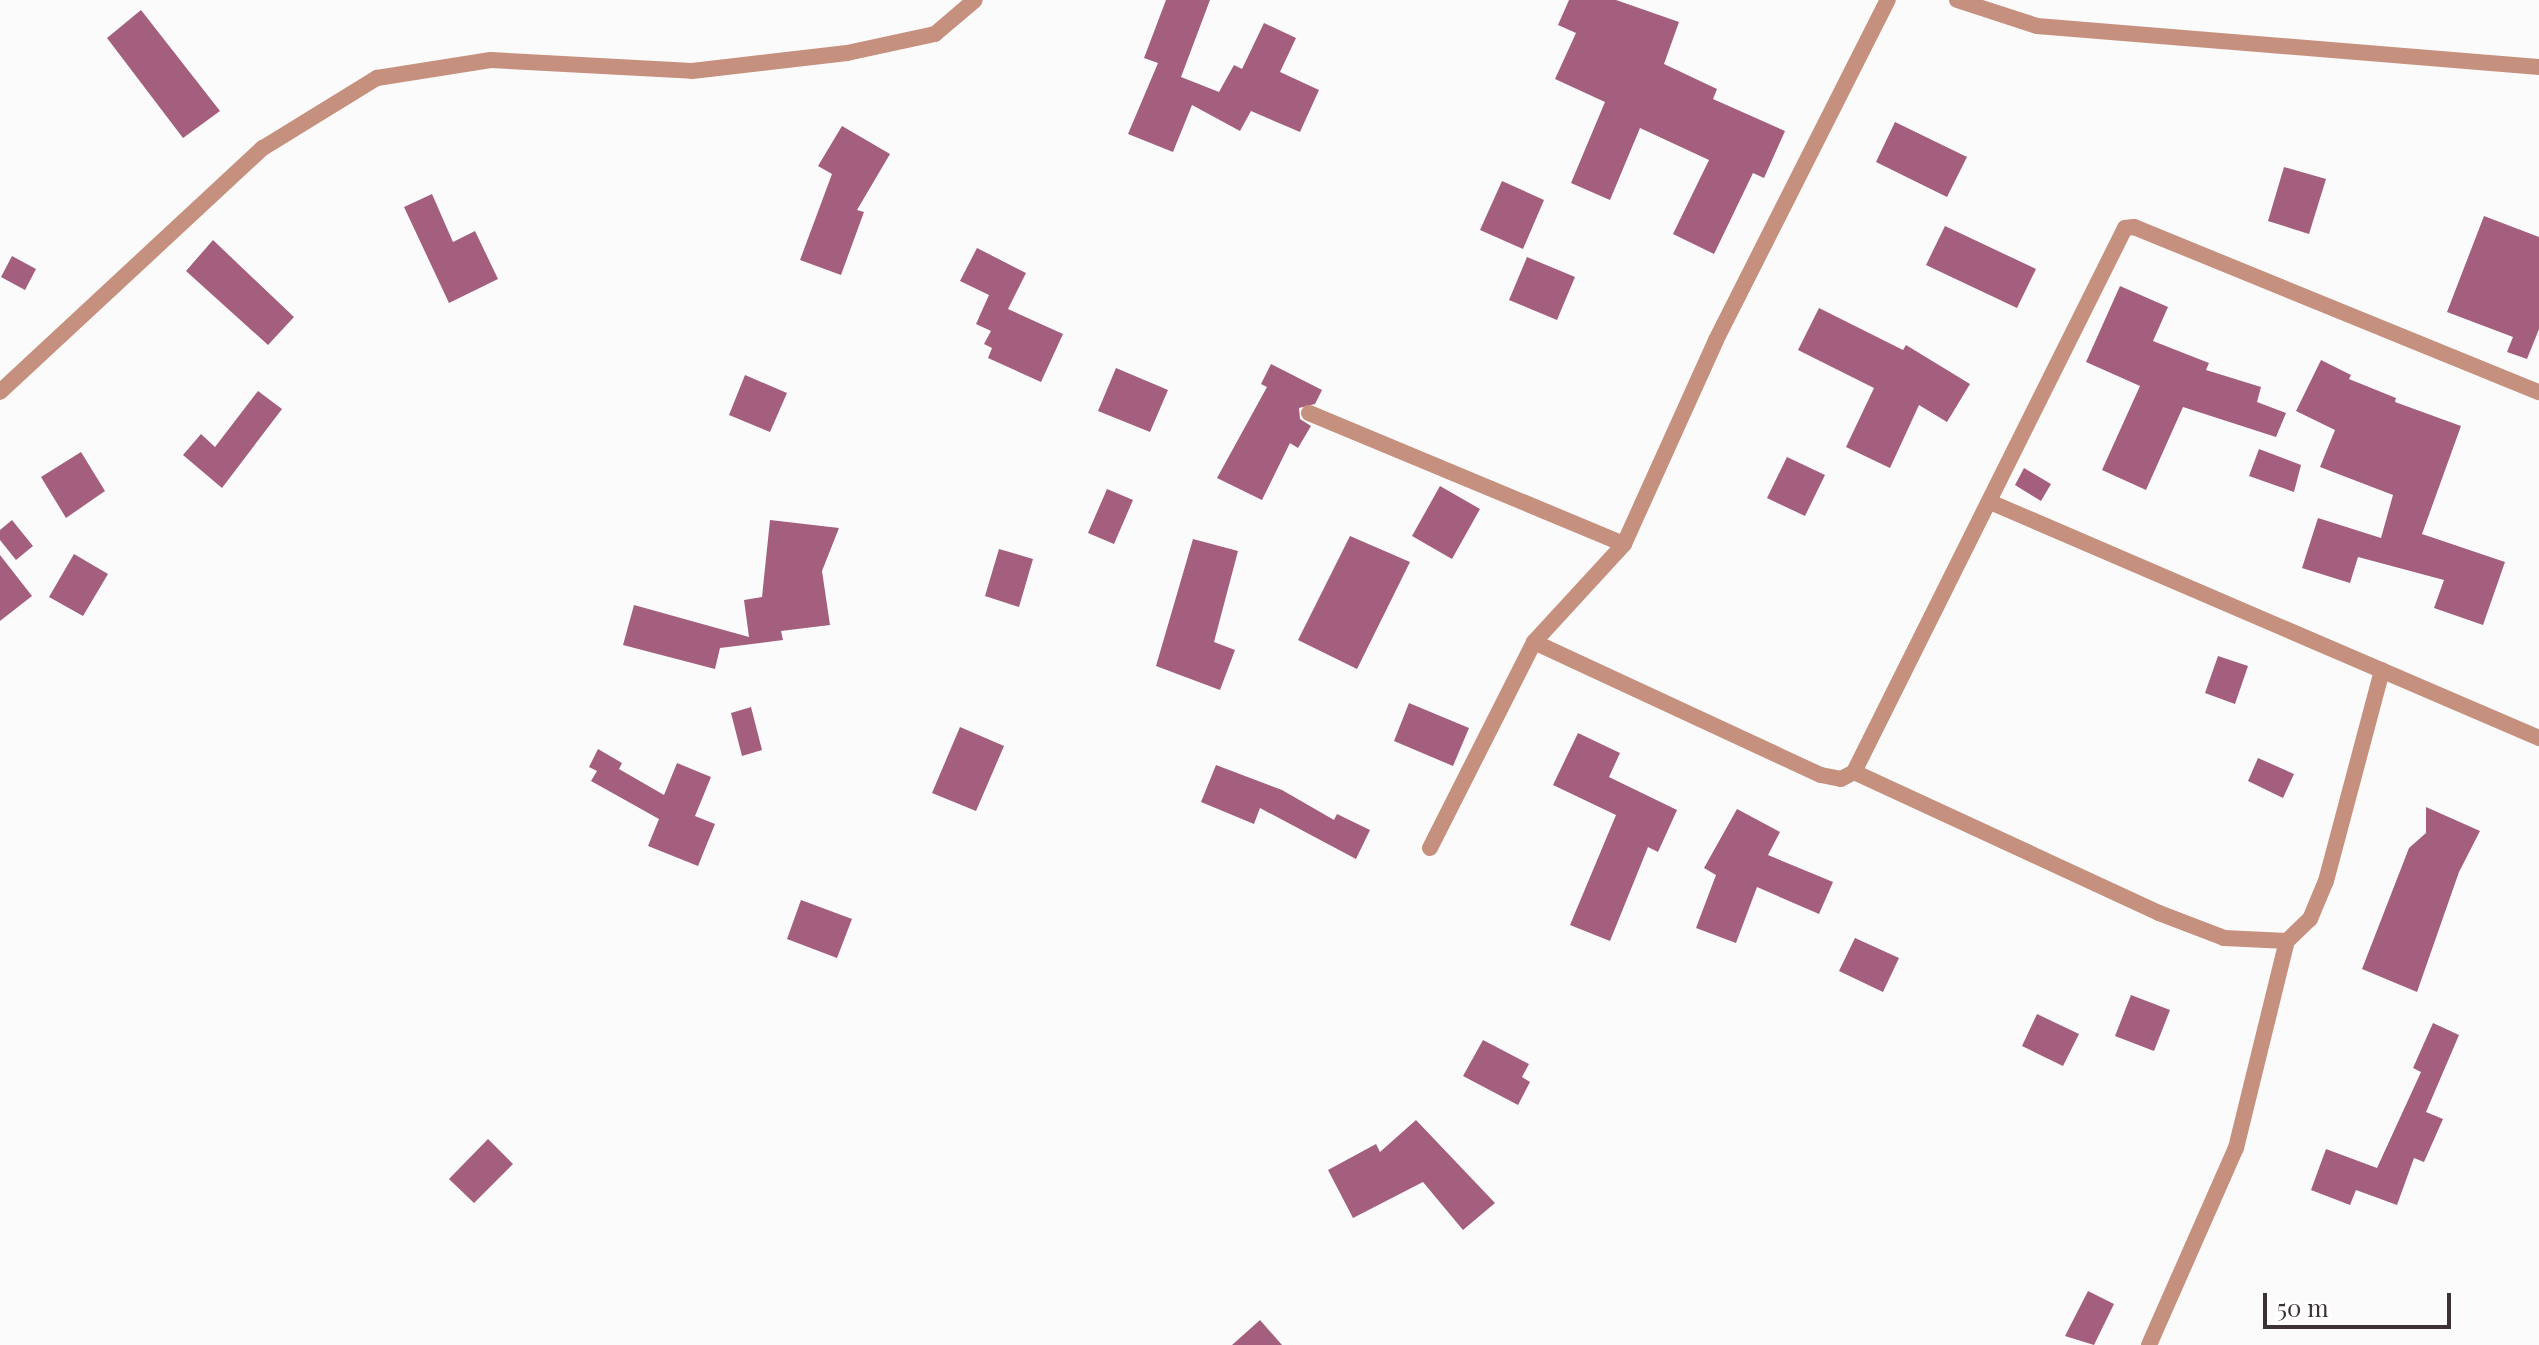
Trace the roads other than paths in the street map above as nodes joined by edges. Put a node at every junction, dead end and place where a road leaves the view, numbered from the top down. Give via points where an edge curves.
1 (975, 0) edge
2 (1888, 0) edge
3 (1957, 0) edge
4 (2539, 67) edge
5 (0, 392) edge
6 (2539, 392) edge
7 (1309, 413) dead end
8 (1990, 502) junction
9 (1624, 544) junction
10 (1534, 642) junction
11 (2382, 670) junction
12 (2539, 738) edge
13 (1854, 772) junction
14 (1430, 848) dead end
15 (2287, 941) junction
16 (2149, 1345) edge

1 - 5 street via 935,34 847,53 692,71 491,60 377,78 263,148
2 - 9 street via 1716,340
3 - 4 street via 2037,26
6 - 8 street via 2134,227 2125,228
7 - 9 street
8 - 11 street
8 - 13 street
9 - 10 street
10 - 13 street via 1821,775 1841,779
10 - 14 street
11 - 12 street
11 - 15 street via 2326,881 2310,919
13 - 15 street via 2159,913 2224,938
15 - 16 street via 2236,1148

